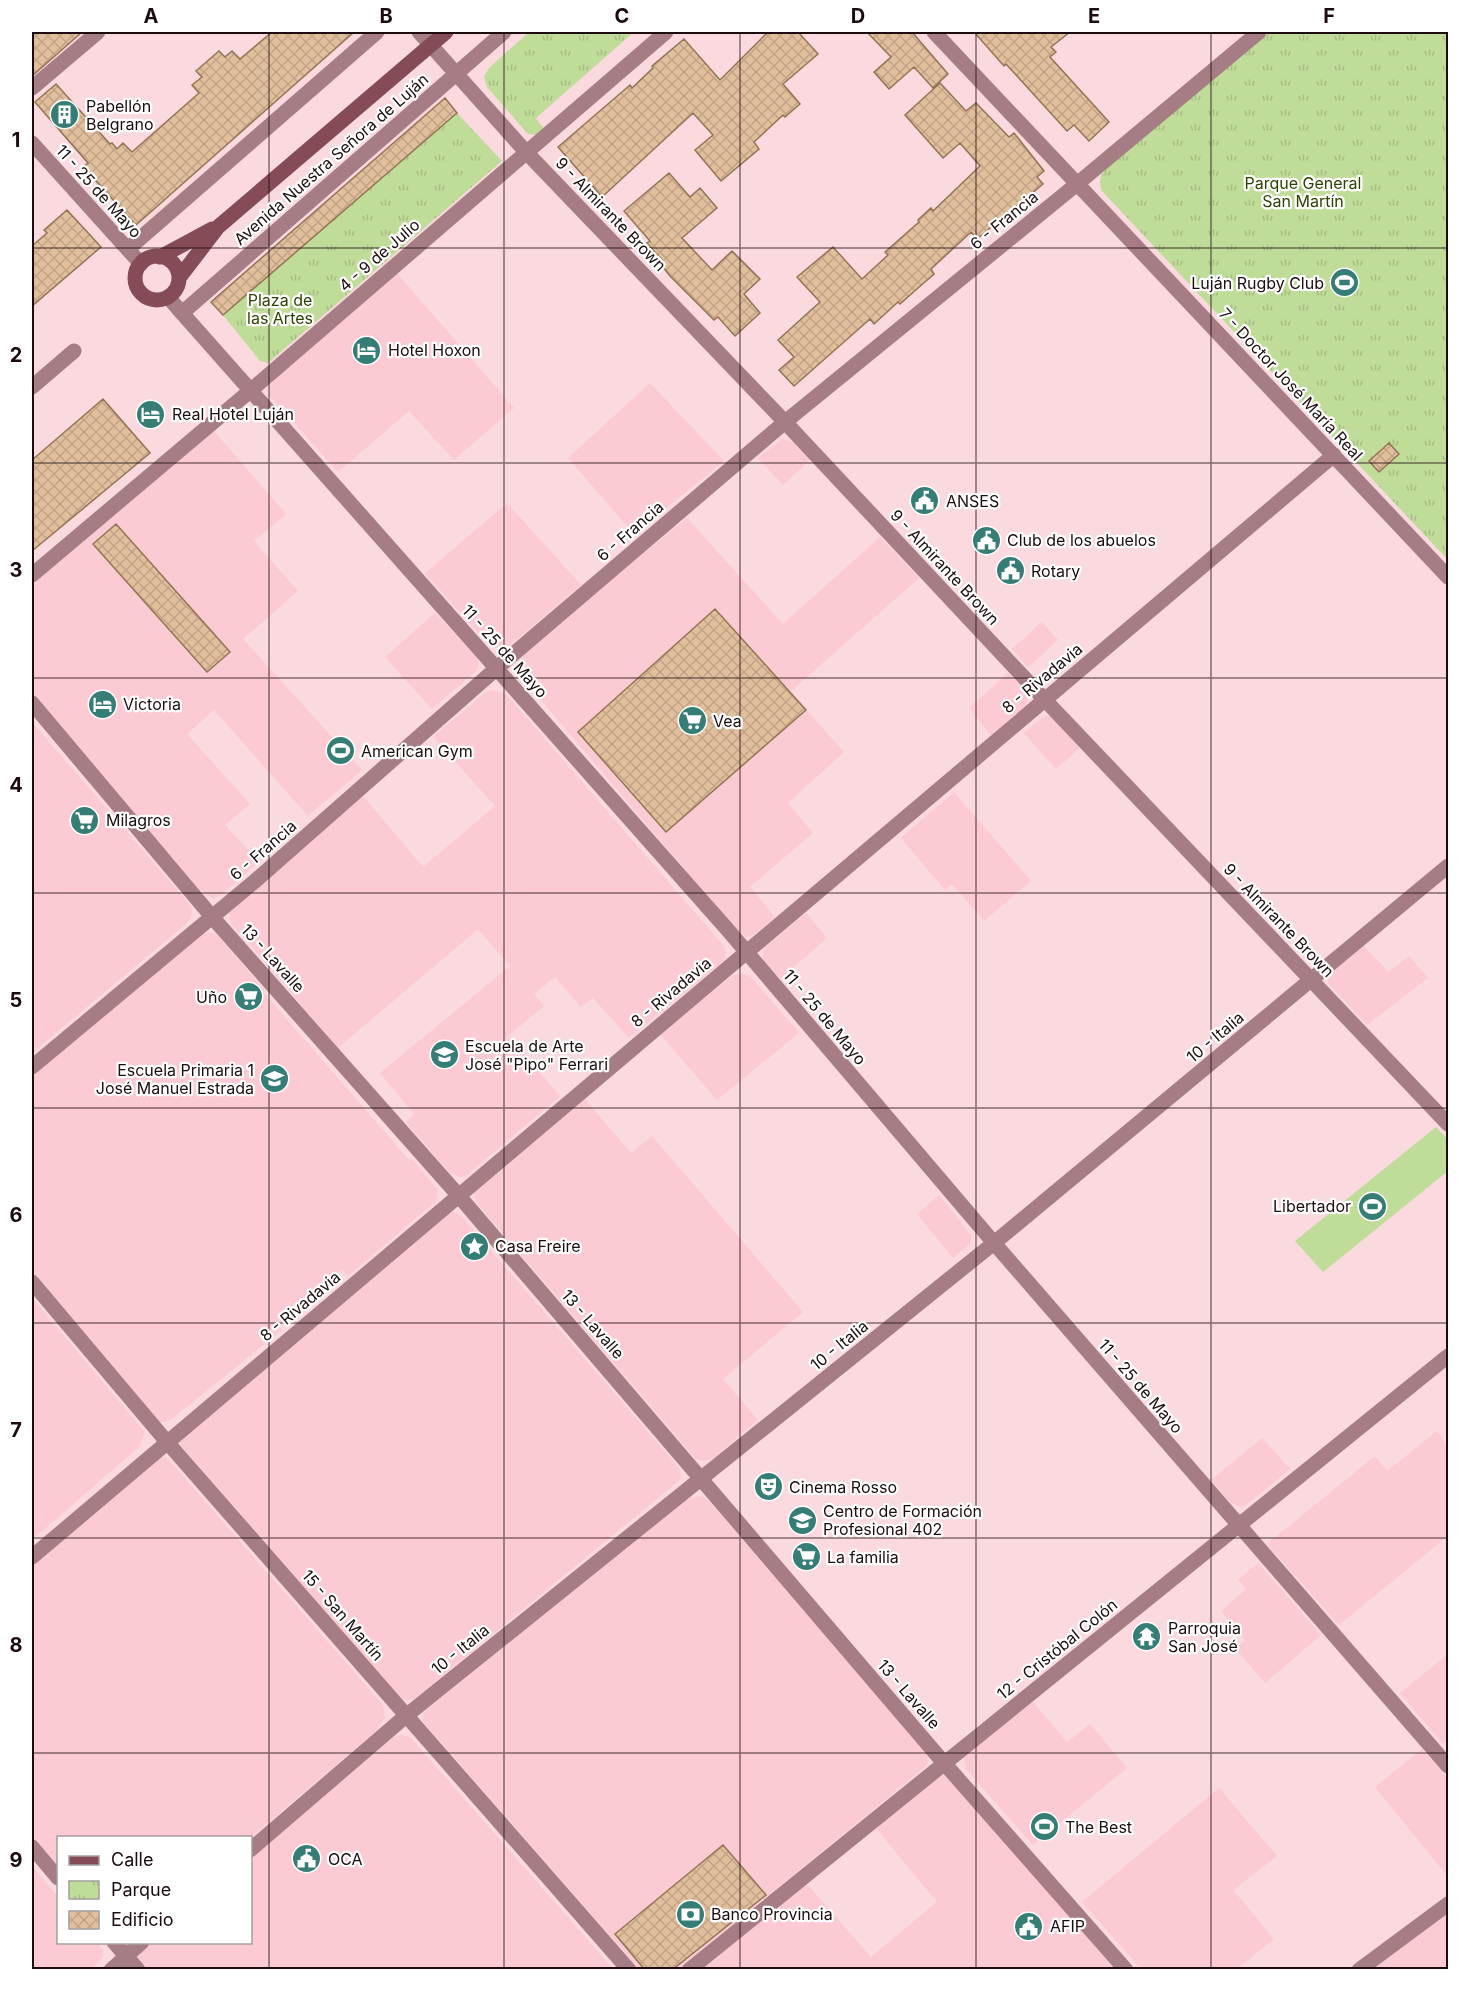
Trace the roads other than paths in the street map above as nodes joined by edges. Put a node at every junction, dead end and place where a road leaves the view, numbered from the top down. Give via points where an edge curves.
1 (98, 32) edge
2 (377, 32) edge
3 (419, 32) edge
4 (446, 32) edge
5 (504, 32) edge
6 (666, 32) edge
7 (934, 32) edge
8 (1259, 32) edge
9 (431, 45) junction
10 (456, 73) junction
11 (32, 88) edge
12 (32, 143) edge
13 (526, 152) junction
14 (1077, 184) junction
15 (218, 227) junction
16 (128, 249) junction
17 (160, 257) junction
18 (141, 264) junction
19 (179, 278) junction
20 (168, 297) junction
21 (182, 313) junction
22 (74, 351) dead end
23 (32, 387) edge
24 (250, 391) junction
25 (785, 422) junction
26 (1334, 455) junction
27 (32, 575) edge
28 (1449, 577) edge
29 (497, 668) junction
30 (1044, 700) junction
31 (32, 703) edge
32 (1449, 866) edge
33 (213, 918) junction
34 (747, 952) junction
35 (1312, 980) junction
36 (32, 1067) edge
37 (1449, 1124) edge
38 (459, 1196) junction
39 (994, 1243) junction
40 (32, 1282) edge
41 (1449, 1356) edge
42 (167, 1442) junction
43 (701, 1479) junction
44 (1238, 1526) junction
45 (32, 1557) edge
46 (407, 1715) junction
47 (944, 1763) junction
48 (1449, 1766) edge
49 (32, 1847) edge
50 (252, 1848) edge
51 (57, 1877) edge
52 (1449, 1905) edge
53 (116, 1944) edge
54 (140, 1944) edge
55 (126, 1956) junction
56 (111, 1970) edge
57 (138, 1970) edge
58 (629, 1970) edge
59 (688, 1970) edge
60 (1126, 1970) edge
61 (1359, 1970) edge

1 - 11 street
2 - 16 street
3 - 9 street, 9 - Almirante Brown
4 - 9 main road, Avenida Nuestra Señora de Luján
5 - 10 street, Avenida Nuestra Señora de Luján
6 - 13 street, 4 - 9 de Julio
7 - 14 street, 7 - Doctor José María Real
8 - 14 street, 6 - Francia
9 - 10 street, 9 - Almirante Brown
9 - 15 main road, Avenida Nuestra Señora de Luján
10 - 13 street, 9 - Almirante Brown
10 - 21 street, Avenida Nuestra Señora de Luján
12 - 16 street, 11 - 25 de Mayo
13 - 24 street, 4 - 9 de Julio
13 - 25 street, 9 - Almirante Brown
14 - 25 street, 6 - Francia
14 - 26 street, 7 - Doctor José María Real
15 - 17 main road, Avenida Nuestra Señora de Luján
15 - 19 main road, Avenida Nuestra Señora de Luján
16 - 18 street, 11 - 25 de Mayo
17 - 18 main road
17 - 19 main road via 169,260
18 - 20 main road via 135,278 140,292 153,300
19 - 20 main road
20 - 21 street, 11 - 25 de Mayo
21 - 24 street, 11 - 25 de Mayo
22 - 23 street
24 - 27 street, 4 - 9 de Julio
24 - 29 street, 11 - 25 de Mayo
25 - 29 street, 6 - Francia
25 - 30 street, 9 - Almirante Brown
26 - 28 street, 7 - Doctor José María Real
26 - 30 street, 8 - Rivadavia
29 - 33 street, 6 - Francia
29 - 34 street, 11 - 25 de Mayo
30 - 34 street, 8 - Rivadavia
30 - 35 street, 9 - Almirante Brown
31 - 33 street, 13 - Lavalle
32 - 35 street, 10 - Italia
33 - 36 street, 6 - Francia
33 - 38 street, 13 - Lavalle
34 - 38 street, 8 - Rivadavia
34 - 39 street, 11 - 25 de Mayo
35 - 37 street, 9 - Almirante Brown
35 - 39 street, 10 - Italia
38 - 42 street, 8 - Rivadavia
38 - 43 street, 13 - Lavalle
39 - 43 street, 10 - Italia
39 - 44 street, 11 - 25 de Mayo
40 - 42 street, 15 - San Martín
41 - 44 street, 12 - Cristóbal Colón
42 - 45 street, 8 - Rivadavia
42 - 46 street, 15 - San Martín
43 - 46 street, 10 - Italia
43 - 47 street, 13 - Lavalle
44 - 47 street, 12 - Cristóbal Colón
44 - 48 street, 11 - 25 de Mayo
46 - 50 street, 10 - Italia
46 - 58 street, 15 - San Martín
47 - 59 street, 12 - Cristóbal Colón
47 - 60 street, 13 - Lavalle
49 - 51 street
52 - 61 street
53 - 55 street
54 - 55 street
55 - 56 street
55 - 57 street

